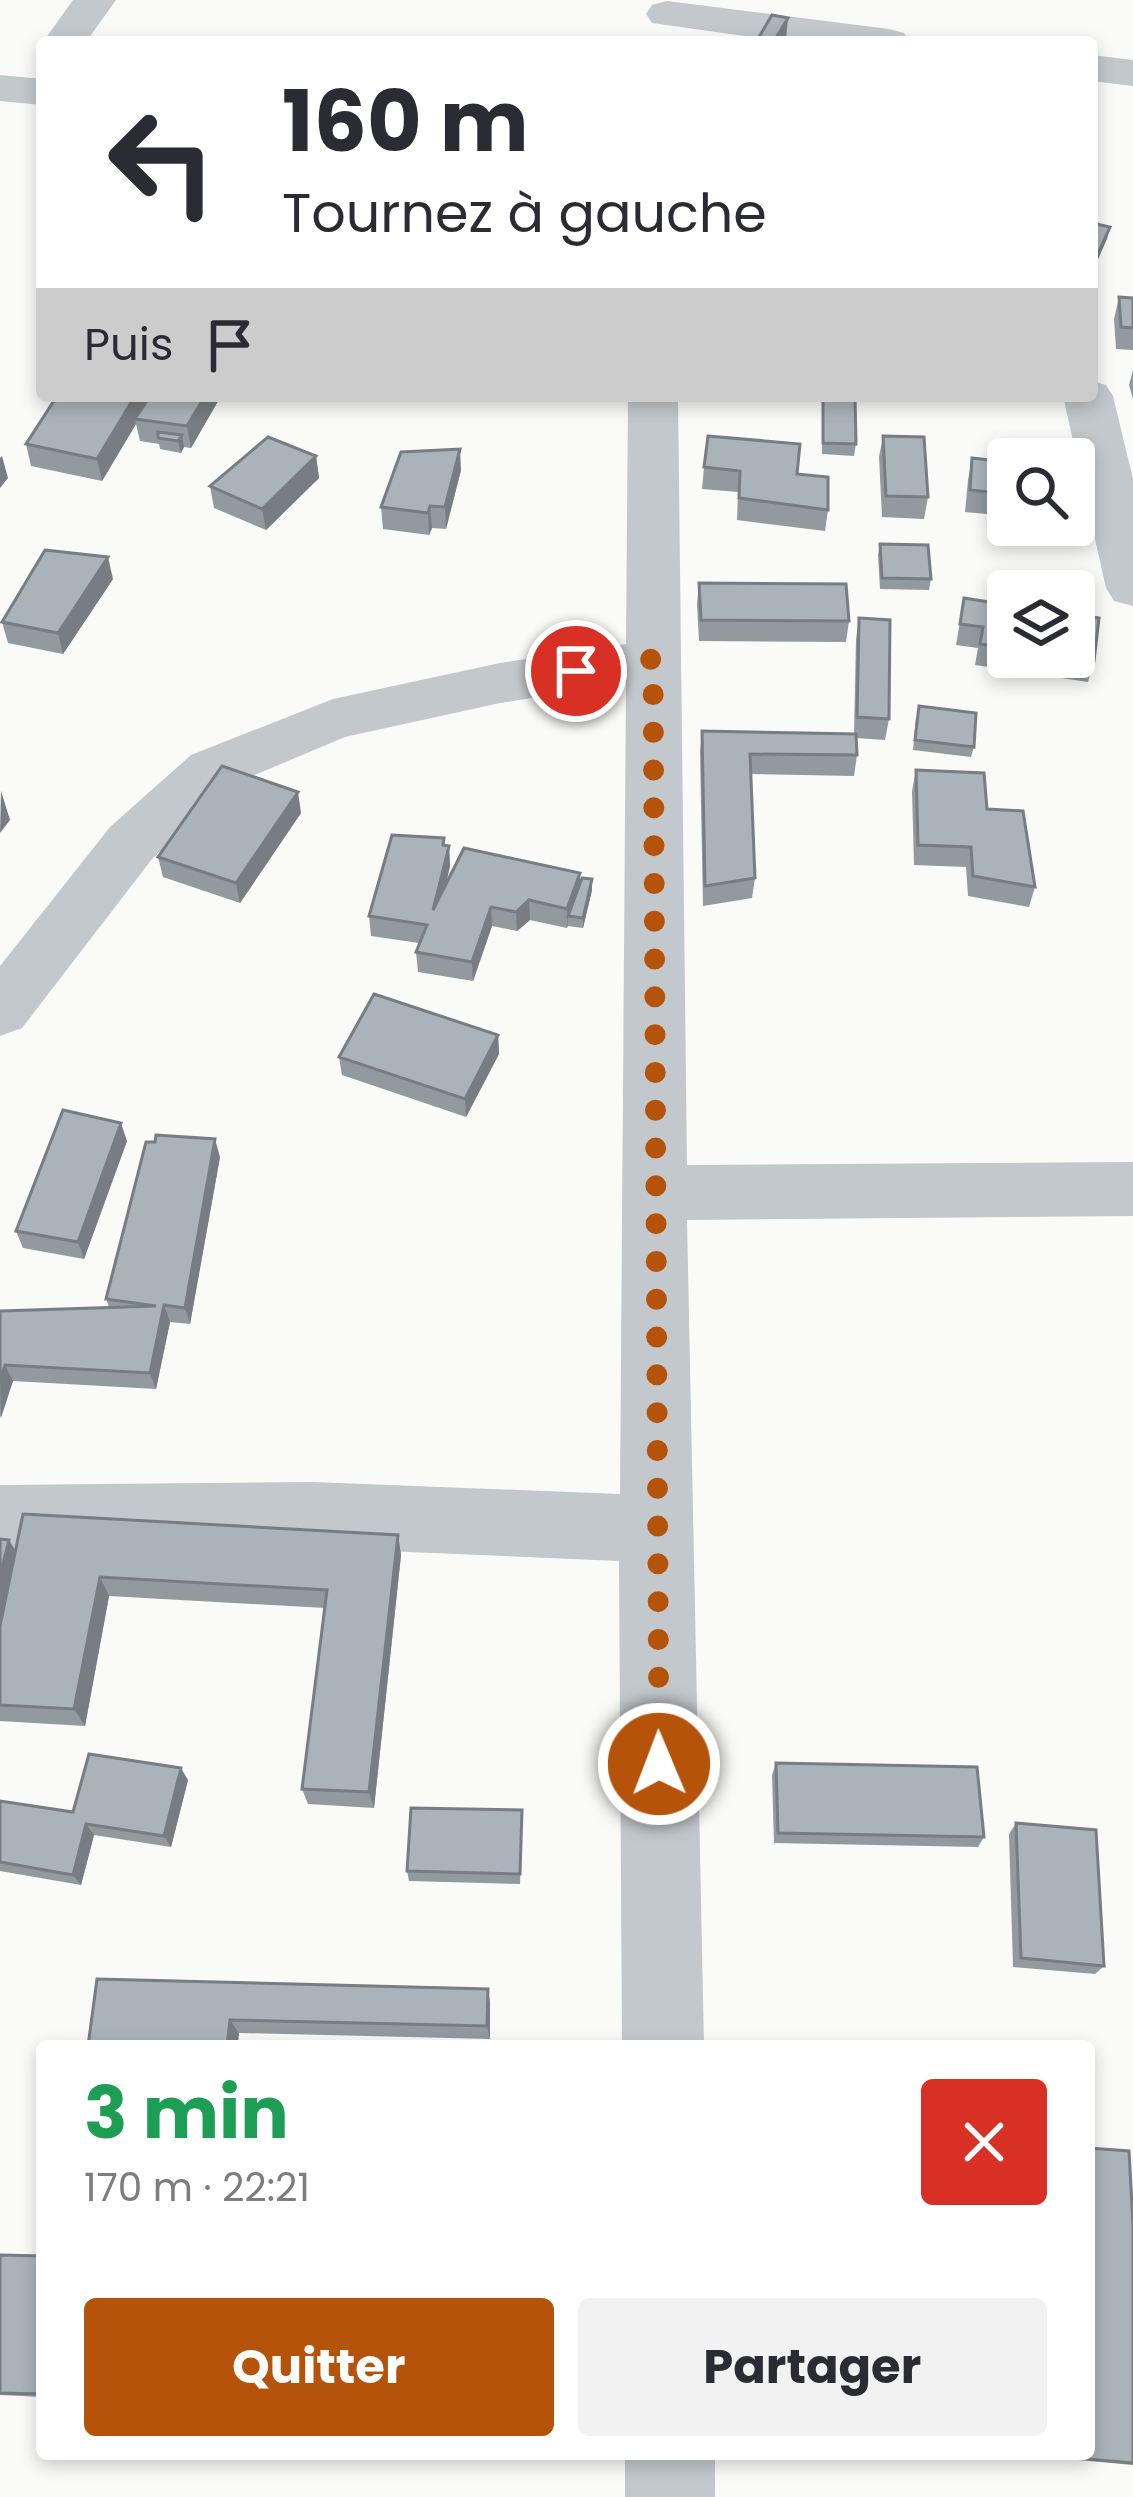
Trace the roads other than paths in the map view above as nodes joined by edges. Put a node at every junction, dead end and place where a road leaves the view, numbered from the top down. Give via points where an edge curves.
1 (95, 0) edge
2 (666, 19) edge
3 (68, 36) edge
4 (831, 36) edge
5 (1098, 69) edge
6 (1133, 73) edge
7 (653, 402) edge
8 (1089, 402) edge
9 (1133, 588) edge
10 (653, 659) junction
11 (0, 1011) edge
12 (1133, 1189) edge
13 (655, 1193) junction
14 (0, 1518) edge
15 (655, 1529) junction
16 (663, 2040) edge
17 (670, 2460) edge
18 (670, 2497) edge

1 - 3 street
2 - 4 street
5 - 6 street
7 - 10 street
8 - 9 street
10 - 11 street via 333,719 211,770 131,843
10 - 13 street
12 - 13 street
13 - 15 street
14 - 15 street via 314,1515
15 - 16 street
17 - 18 street

